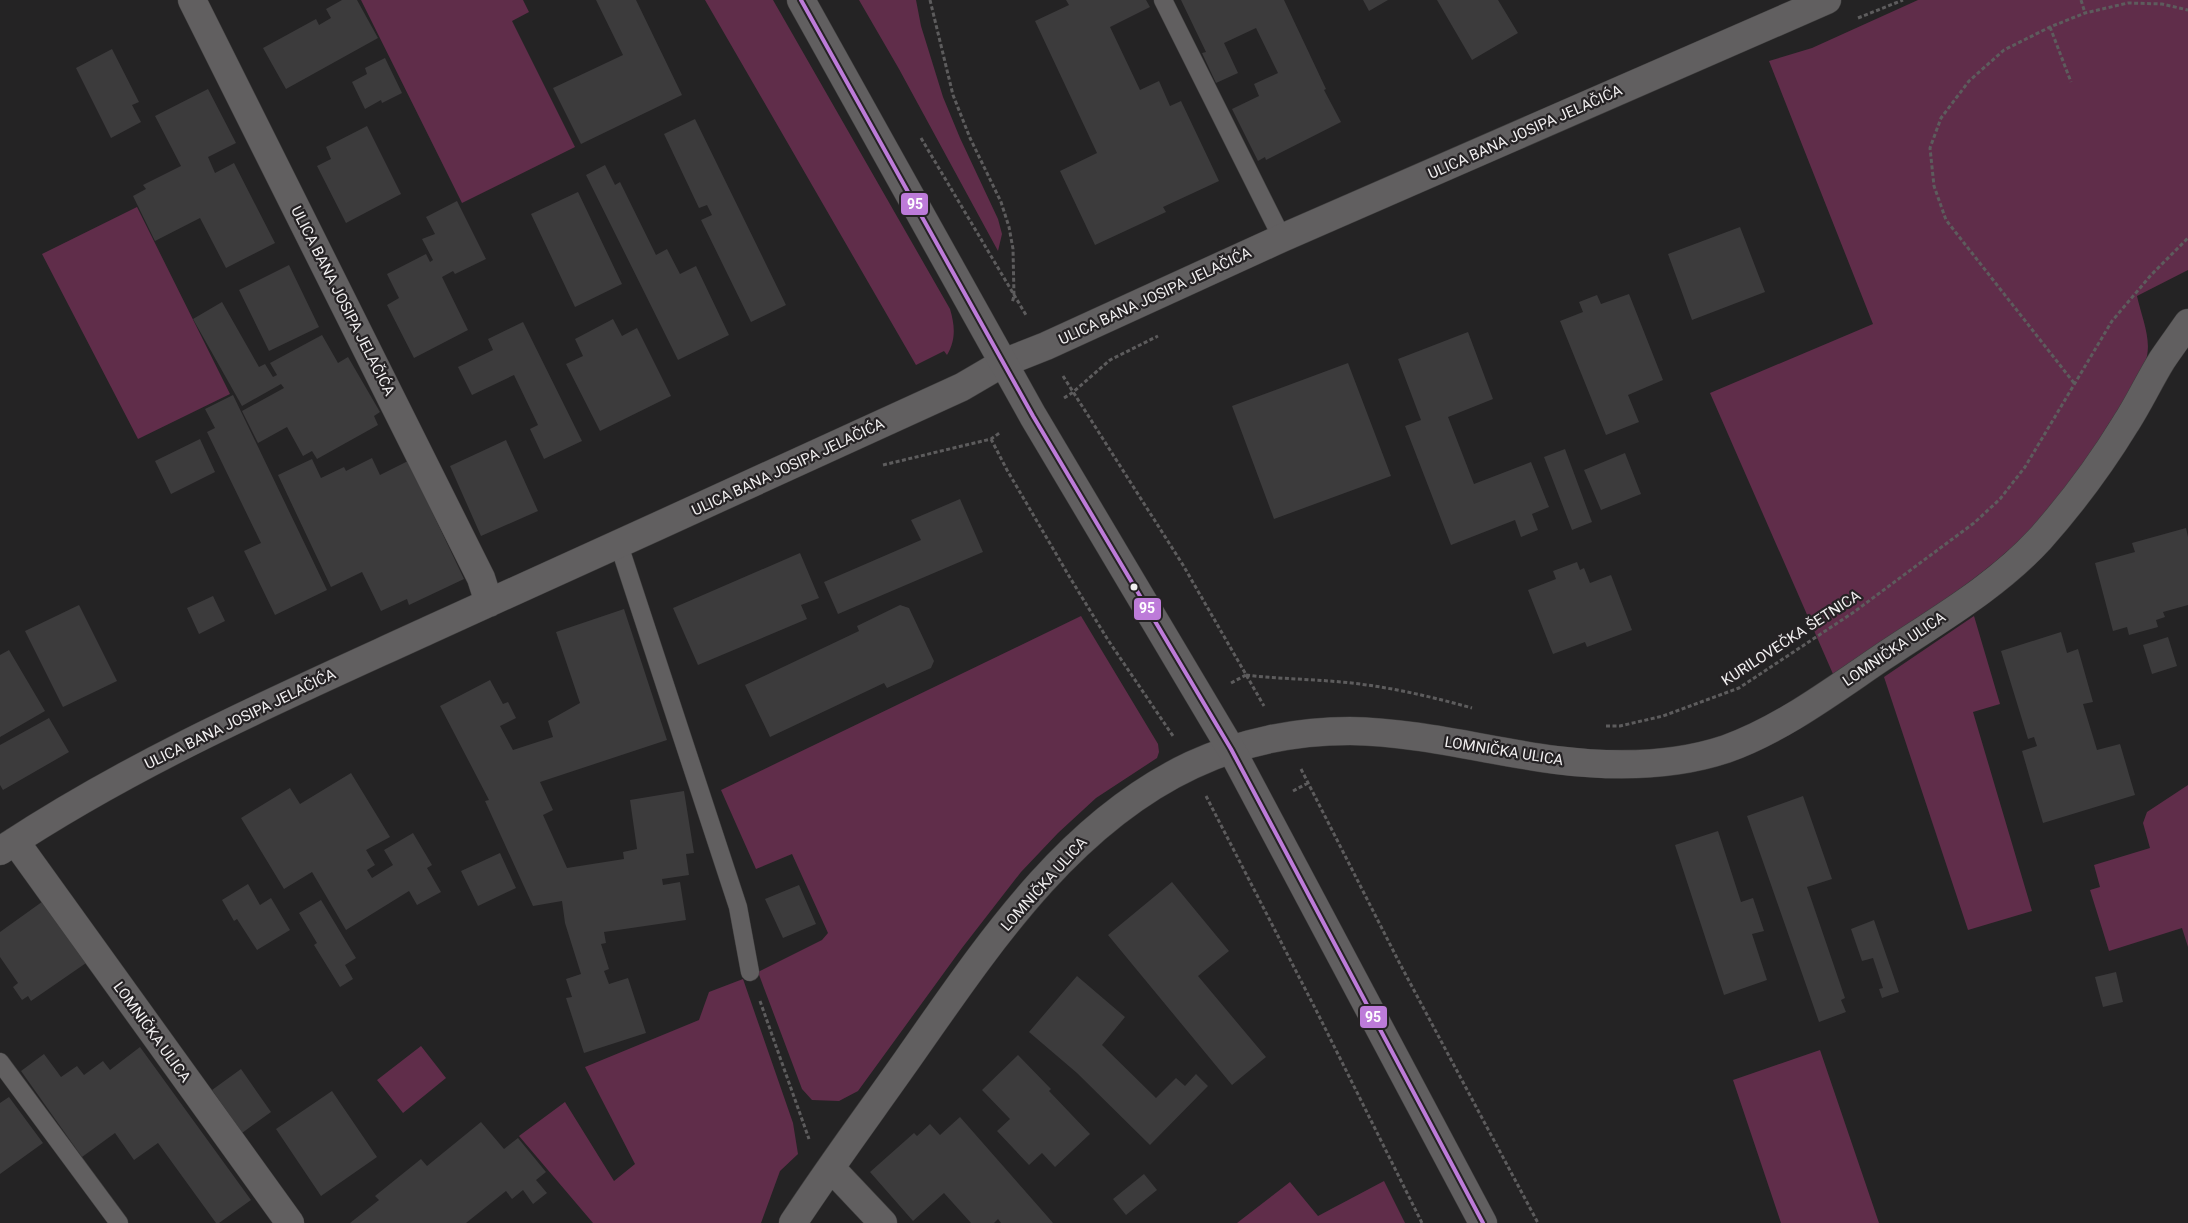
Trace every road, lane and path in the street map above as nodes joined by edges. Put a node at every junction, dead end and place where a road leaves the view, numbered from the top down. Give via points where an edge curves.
1 (192, 0) edge
2 (801, 0) edge
3 (930, 0) edge
4 (1163, 0) edge
5 (1827, 0) edge
6 (2081, 0) edge
7 (2188, 10) edge
8 (2085, 13) junction
9 (2050, 27) junction
10 (2071, 82) dead end
11 (918, 132) dead end
12 (1282, 238) junction
13 (2188, 238) edge
14 (1014, 296) junction
15 (1028, 317) dead end
16 (2188, 323) edge
17 (999, 356) junction
18 (1059, 369) dead end
19 (2074, 383) junction
20 (1000, 432) dead end
21 (991, 438) junction
22 (882, 465) dead end
23 (619, 545) junction
24 (489, 603) junction
25 (1246, 675) junction
26 (1228, 684) dead end
27 (1478, 709) dead end
28 (1266, 710) dead end
29 (1602, 726) dead end
30 (1174, 738) dead end
31 (1231, 749) junction
32 (1204, 791) dead end
33 (1294, 791) dead end
34 (7, 846) edge
35 (750, 972) joint
36 (0, 1062) edge
37 (827, 1173) junction
38 (119, 1223) edge
39 (290, 1223) edge
40 (793, 1223) edge
41 (883, 1223) edge
42 (1422, 1223) edge
43 (1483, 1223) edge
44 (1538, 1223) edge

1 - 24 street, ULICA BANA JOSIPA JELAČIĆA via 481,578
2 - 17 street
3 - 14 path via 953,95 1010,227
4 - 12 lane
5 - 12 street, ULICA BANA JOSIPA JELAČIĆA
6 - 8 path
7 - 8 path via 2162,4 2128,3
8 - 9 path
9 - 10 path
9 - 19 path via 2004,50 1969,81 1941,118 1930,148 1934,186 1946,220
11 - 14 path
12 - 17 street, ULICA BANA JOSIPA JELAČIĆA via 1046,346
13 - 19 path, KURILOVEČKA ŠETNICA via 2112,321
14 - 15 path
14 - 17 path
16 - 31 street, LOMNIČKA ULICA via 2093,474 2014,565 1974,596 1794,716 1725,749 1674,761 1622,765 1558,760 1401,735 1353,731 1298,735
17 - 23 street, ULICA BANA JOSIPA JELAČIĆA via 962,387
17 - 31 street
18 - 25 path via 1183,565
19 - 29 path, KURILOVEČKA ŠETNICA via 2025,467 2000,499 1926,560 1739,688 1663,716 1620,726
20 - 21 path
21 - 22 path
21 - 30 path via 1108,640
23 - 24 street, ULICA BANA JOSIPA JELAČIĆA
23 - 35 lane via 738,907
24 - 34 street, ULICA BANA JOSIPA JELAČIĆA via 160,756
25 - 26 path
25 - 27 path via 1411,691
25 - 28 path
31 - 37 street, LOMNIČKA ULICA via 1146,789 1111,814 1071,850 978,959
31 - 43 street
32 - 42 path
33 - 44 path via 1308,783
34 - 39 street, LOMNIČKA ULICA
35 - 37 path
36 - 38 lane
37 - 40 street, LOMNIČKA ULICA
37 - 41 street

